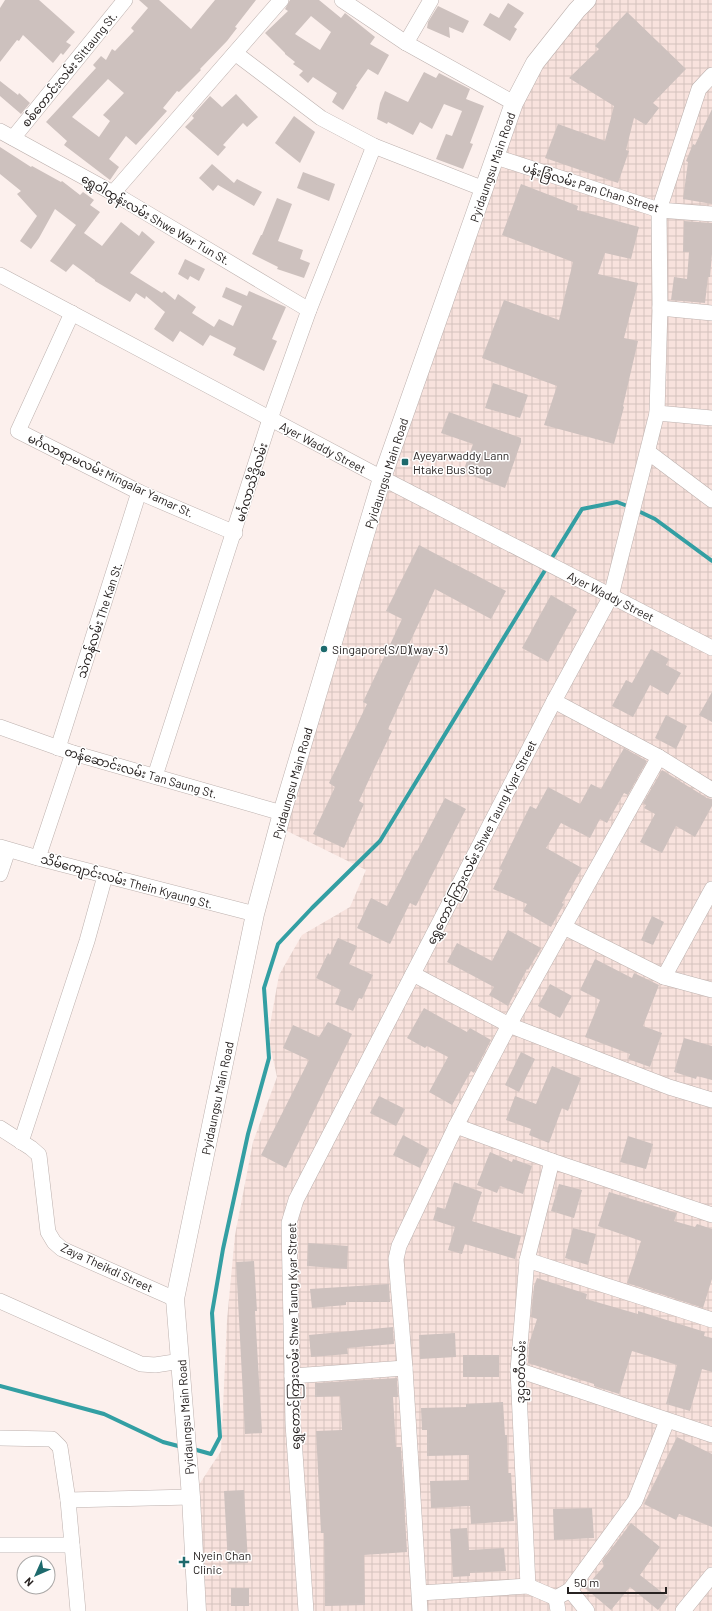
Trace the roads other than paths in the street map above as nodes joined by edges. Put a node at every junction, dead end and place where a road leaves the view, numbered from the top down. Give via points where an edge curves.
1 (125, 0) edge
2 (281, 0) edge
3 (342, 0) edge
4 (431, 0) edge
5 (587, 0) edge
6 (406, 43) junction
7 (235, 53) junction
8 (712, 75) edge
9 (514, 103) junction
10 (0, 131) edge
11 (13, 138) junction
12 (374, 146) junction
13 (496, 157) junction
14 (484, 189) junction
15 (113, 193) junction
16 (659, 210) junction
17 (712, 214) edge
18 (0, 275) edge
19 (660, 308) junction
20 (310, 310) junction
21 (72, 313) junction
22 (712, 313) edge
23 (657, 413) junction
24 (712, 418) edge
25 (270, 419) junction
26 (648, 452) junction
27 (382, 478) junction
28 (139, 492) junction
29 (712, 500) edge
30 (235, 533) junction
31 (611, 596) junction
32 (712, 648) edge
33 (554, 701) junction
34 (0, 727) edge
35 (58, 748) junction
36 (74, 753) junction
37 (659, 757) junction
38 (155, 776) junction
39 (712, 790) edge
40 (282, 813) junction
41 (4, 848) edge
42 (38, 858) junction
43 (0, 874) edge
44 (105, 876) junction
45 (712, 890) edge
46 (255, 914) junction
47 (564, 927) junction
48 (413, 974) junction
49 (664, 977) junction
50 (712, 990) edge
51 (509, 1025) junction
52 (712, 1100) edge
53 (456, 1126) junction
54 (0, 1128) edge
55 (22, 1142) junction
56 (552, 1161) junction
57 (712, 1215) edge
58 (527, 1260) junction
59 (175, 1299) junction
60 (0, 1301) edge
61 (712, 1320) edge
62 (181, 1361) junction
63 (405, 1368) junction
64 (518, 1370) junction
65 (292, 1376) junction
66 (667, 1421) junction
67 (712, 1435) edge
68 (0, 1438) edge
69 (191, 1498) junction
70 (68, 1500) junction
71 (0, 1545) edge
72 (72, 1545) junction
73 (712, 1575) edge
74 (528, 1586) junction
75 (570, 1590) junction
76 (420, 1593) junction
77 (557, 1604) edge
78 (78, 1611) edge
79 (197, 1611) edge
80 (306, 1611) edge
81 (420, 1611) edge
82 (587, 1611) edge
83 (683, 1611) edge

1 - 11 street, စစ်တောင်းလမ်း Sittaung St.
2 - 7 street
3 - 6 street
4 - 6 street
5 - 9 main road, Pyidaungsu Main Road via 535,63
6 - 9 street
7 - 12 street via 321,118
7 - 15 street
8 - 16 street, ရွှေတောင်ကြားလမ်း Shwe Taung Kyar Street via 699,89
9 - 13 main road, Pyidaungsu Main Road
10 - 11 street, ရွှေဝါထွန်းလမ်း Shwe War Tun St.
11 - 15 street, ရွှေဝါထွန်းလမ်း Shwe War Tun St.
12 - 14 street
12 - 20 street, မင်္ဂလာသိဒ္ဓိလမ်း
13 - 14 main road, Pyidaungsu Main Road
13 - 16 street, ပန်းခြံလမ်း Pan Chan Street
14 - 27 main road, Pyidaungsu Main Road
15 - 20 street, ရွှေဝါထွန်းလမ်း Shwe War Tun St.
16 - 17 street, ပန်းခြံလမ်း Pan Chan Street
16 - 19 street, ရွှေတောင်ကြားလမ်း Shwe Taung Kyar Street
18 - 21 street, Ayer Waddy Street
19 - 22 street
19 - 23 street, ရွှေတောင်ကြားလမ်း Shwe Taung Kyar Street
20 - 25 street, မင်္ဂလာသိဒ္ဓိလမ်း
21 - 25 street, Ayer Waddy Street
21 - 28 street, မင်္ဂလာရာမလမ်း Mingalar Yamar St. via 18,431
23 - 24 street
23 - 26 street, ရွှေတောင်ကြားလမ်း Shwe Taung Kyar Street
25 - 27 street, Ayer Waddy Street
25 - 30 street, မင်္ဂလာသိဒ္ဓိလမ်း
26 - 29 street
26 - 31 street, ရွှေတောင်ကြားလမ်း Shwe Taung Kyar Street
27 - 31 street, Ayer Waddy Street
27 - 40 main road, Pyidaungsu Main Road
28 - 30 street, မင်္ဂလာရာမလမ်း Mingalar Yamar St.
28 - 35 street, သဲကန်လမ်း The Kan St.
30 - 38 street, မင်္ဂလာသိဒ္ဓိလမ်း
31 - 32 street, Ayer Waddy Street
31 - 33 street, ရွှေတောင်ကြားလမ်း Shwe Taung Kyar Street
33 - 37 street
33 - 48 street, ရွှေတောင်ကြားလမ်း Shwe Taung Kyar Street
34 - 35 street, တန်ဆောင်းလမ်း Tan Saung St.
35 - 36 street, တန်ဆောင်းလမ်း Tan Saung St.
36 - 38 street, တန်ဆောင်းလမ်း Tan Saung St.
36 - 42 street
37 - 39 street
37 - 47 street
38 - 40 street, တန်ဆောင်းလမ်း Tan Saung St.
40 - 46 main road, Pyidaungsu Main Road
41 - 42 street, သိမ်ကျောင်းလမ်း Thein Kyaung St.
41 - 43 street
42 - 44 street, သိမ်ကျောင်းလမ်း Thein Kyaung St.
44 - 46 street, သိမ်ကျောင်းလမ်း Thein Kyaung St.
44 - 55 street via 87,941
45 - 49 street
46 - 59 main road, Pyidaungsu Main Road
47 - 49 street
47 - 51 street
48 - 51 street
48 - 65 street, ရွှေတောင်ကြားလမ်း Shwe Taung Kyar Street via 296,1200 289,1223
49 - 50 street
51 - 52 street via 669,1087
51 - 53 street
53 - 56 street
53 - 63 street via 399,1246 396,1259
54 - 55 street, Zaya Theikdi Street
55 - 59 street, Zaya Theikdi Street via 39,1155 48,1232 54,1242 62,1249
56 - 57 street
56 - 58 street, ဒုဌဝတီလမ်း
58 - 61 street
58 - 64 street, ဒုဌဝတီလမ်း
59 - 62 main road, Pyidaungsu Main Road
60 - 62 street via 141,1364 155,1365
62 - 69 main road, Pyidaungsu Main Road
63 - 65 street
63 - 76 street
64 - 66 street
64 - 74 street, ဒုဌဝတီလမ်း
65 - 80 street, ရွှေတောင်ကြားလမ်း Shwe Taung Kyar Street
66 - 67 street
66 - 75 street via 635,1501
68 - 70 street via 52,1439 56,1442 60,1447
69 - 70 street
69 - 79 main road, Pyidaungsu Main Road
70 - 72 street
71 - 72 street
72 - 78 street
73 - 83 street
74 - 76 street
74 - 77 street
75 - 77 street
75 - 82 street
76 - 81 street

